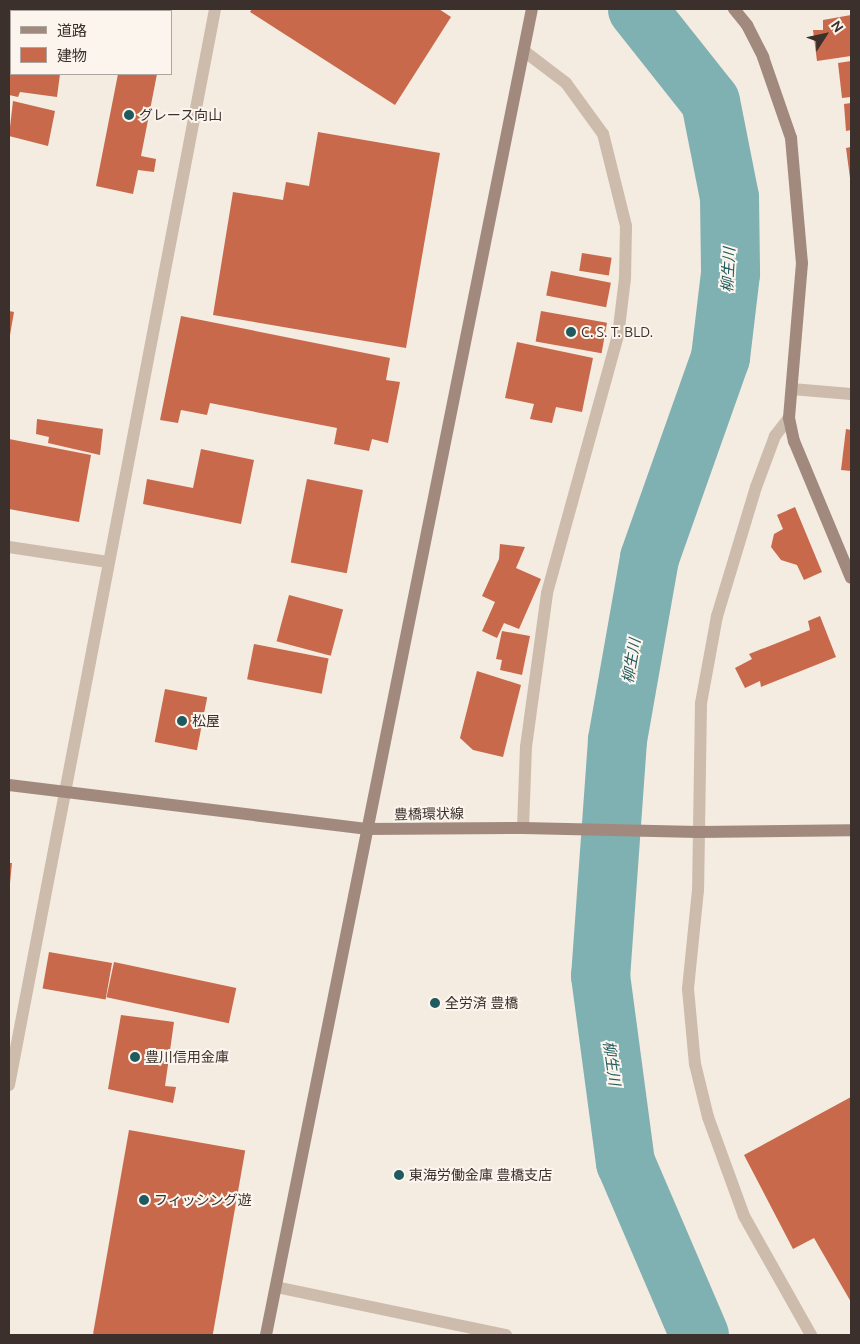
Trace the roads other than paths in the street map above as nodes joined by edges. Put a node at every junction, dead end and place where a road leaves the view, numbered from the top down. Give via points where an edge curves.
1 (215, 9) edge
2 (532, 9) edge
3 (734, 9) edge
4 (525, 47) junction
5 (792, 389) junction
6 (851, 394) edge
7 (789, 418) junction
8 (9, 547) edge
9 (108, 562) junction
10 (851, 578) edge
11 (9, 785) edge
12 (63, 790) junction
13 (529, 828) junction
14 (366, 829) junction
15 (851, 830) edge
16 (694, 832) junction
17 (9, 1085) edge
18 (276, 1288) junction
19 (266, 1335) edge
20 (506, 1335) edge
21 (810, 1335) edge

1 - 9 street
2 - 4 street
3 - 5 street via 747,25 763,57 791,138 802,263
4 - 13 street via 566,83 603,134 626,226 625,278 618,336 547,593 526,747
4 - 14 street
5 - 6 street
5 - 7 street
7 - 10 street via 794,441
7 - 16 street via 776,436 756,488 717,616 701,703
8 - 9 street
9 - 12 street
11 - 12 street, 豊橋環状線
12 - 14 street, 豊橋環状線
12 - 17 street
13 - 14 street, 豊橋環状線
13 - 16 street, 豊橋環状線
14 - 18 street
15 - 16 street, 豊橋環状線
16 - 21 street via 698,890 688,989 695,1064 708,1117 744,1216
18 - 19 street
18 - 20 street

